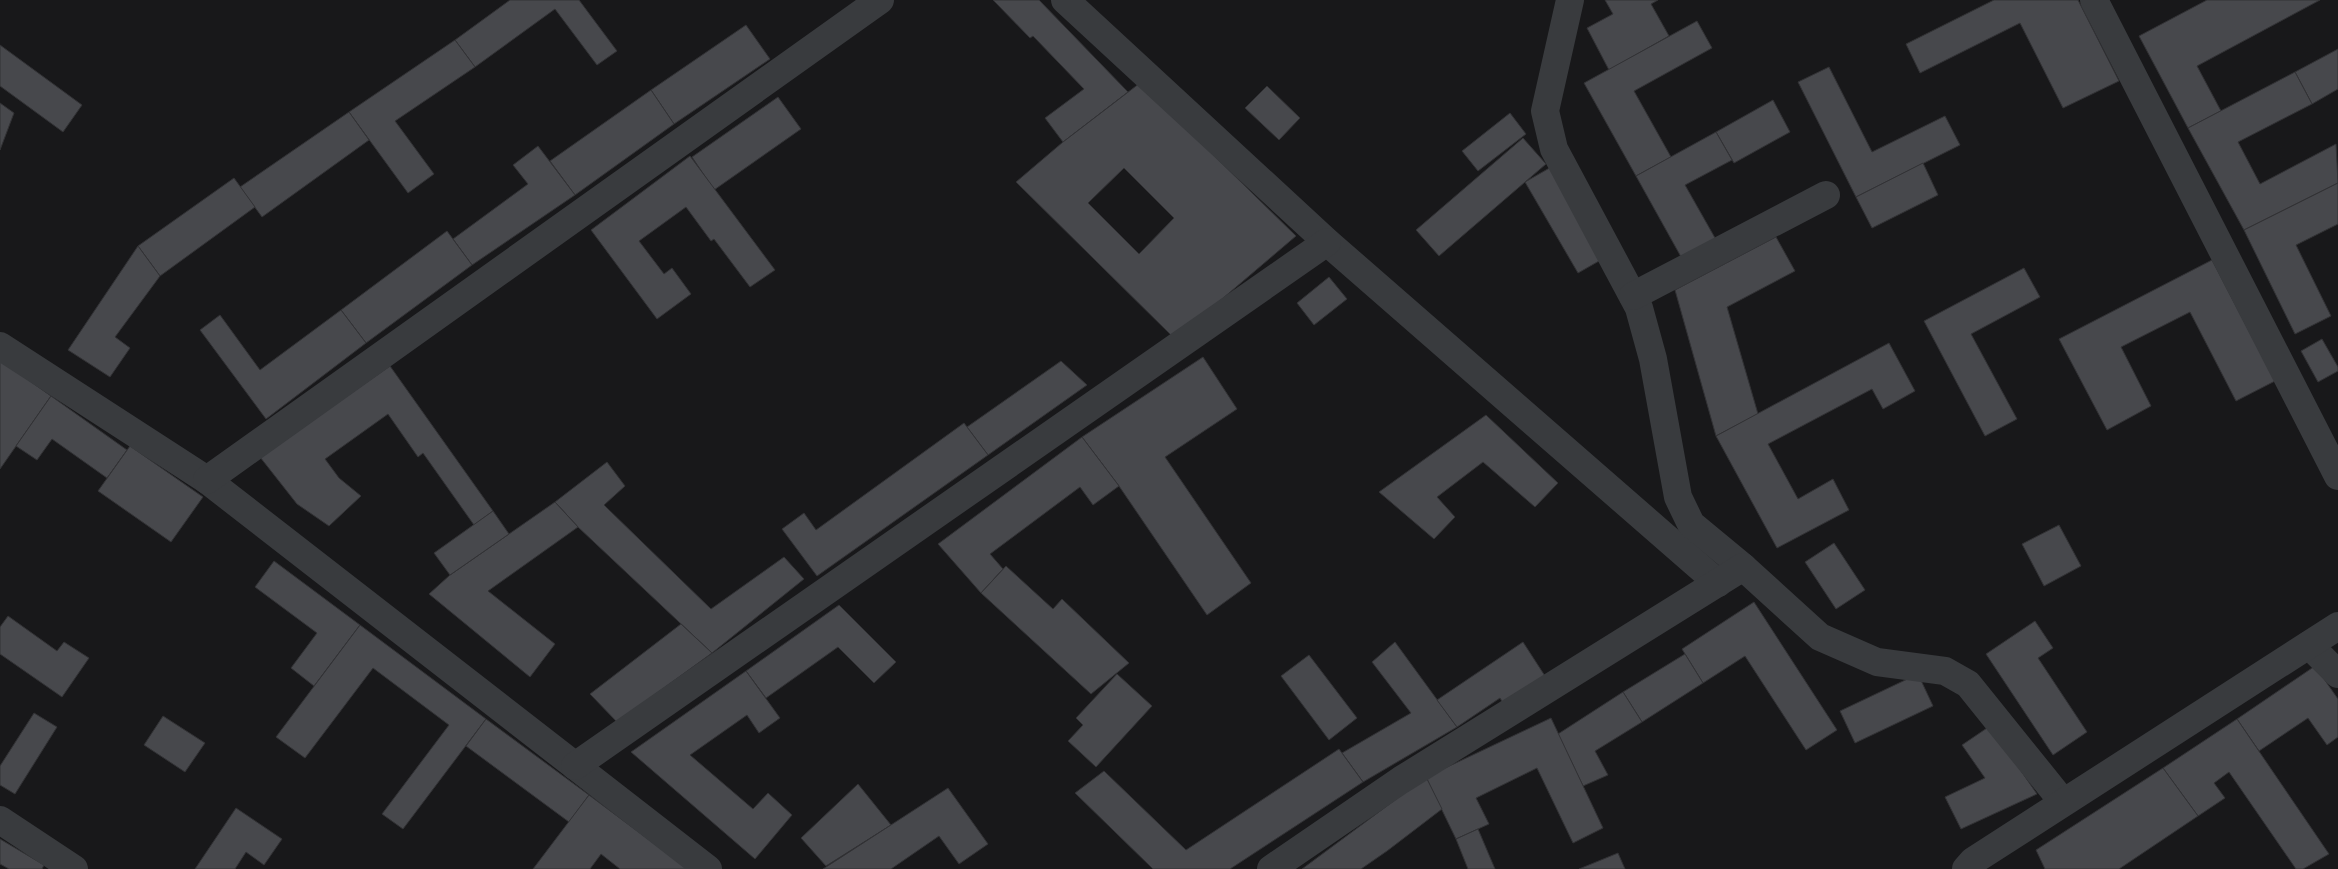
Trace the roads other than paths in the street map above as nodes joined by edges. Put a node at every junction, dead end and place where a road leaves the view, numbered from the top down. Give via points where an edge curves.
1 (880, 0) edge
2 (1065, 0) edge
3 (1570, 0) edge
4 (2094, 0) edge
5 (1826, 195) dead end
6 (1327, 242) junction
7 (1633, 296) junction
8 (0, 346) edge
9 (2338, 476) edge
10 (207, 480) junction
11 (1743, 567) junction
12 (1718, 583) junction
13 (2338, 626) edge
14 (2308, 645) junction
15 (2338, 674) edge
16 (575, 766) junction
17 (2063, 802) junction
18 (0, 820) edge
19 (74, 869) edge
20 (708, 869) edge
21 (1271, 869) edge
22 (1966, 869) edge

1 - 10 street
2 - 6 street
3 - 7 street via 1545,111 1554,149
4 - 9 street
5 - 7 street
6 - 12 street
6 - 16 street
7 - 11 street via 1653,360 1678,497 1691,524
8 - 10 street
10 - 16 street
11 - 12 street
11 - 17 street via 1820,637 1877,662 1945,671 1968,684
12 - 21 street via 1401,780
13 - 14 street
14 - 15 street
14 - 17 street
16 - 20 street
17 - 22 street
18 - 19 street

